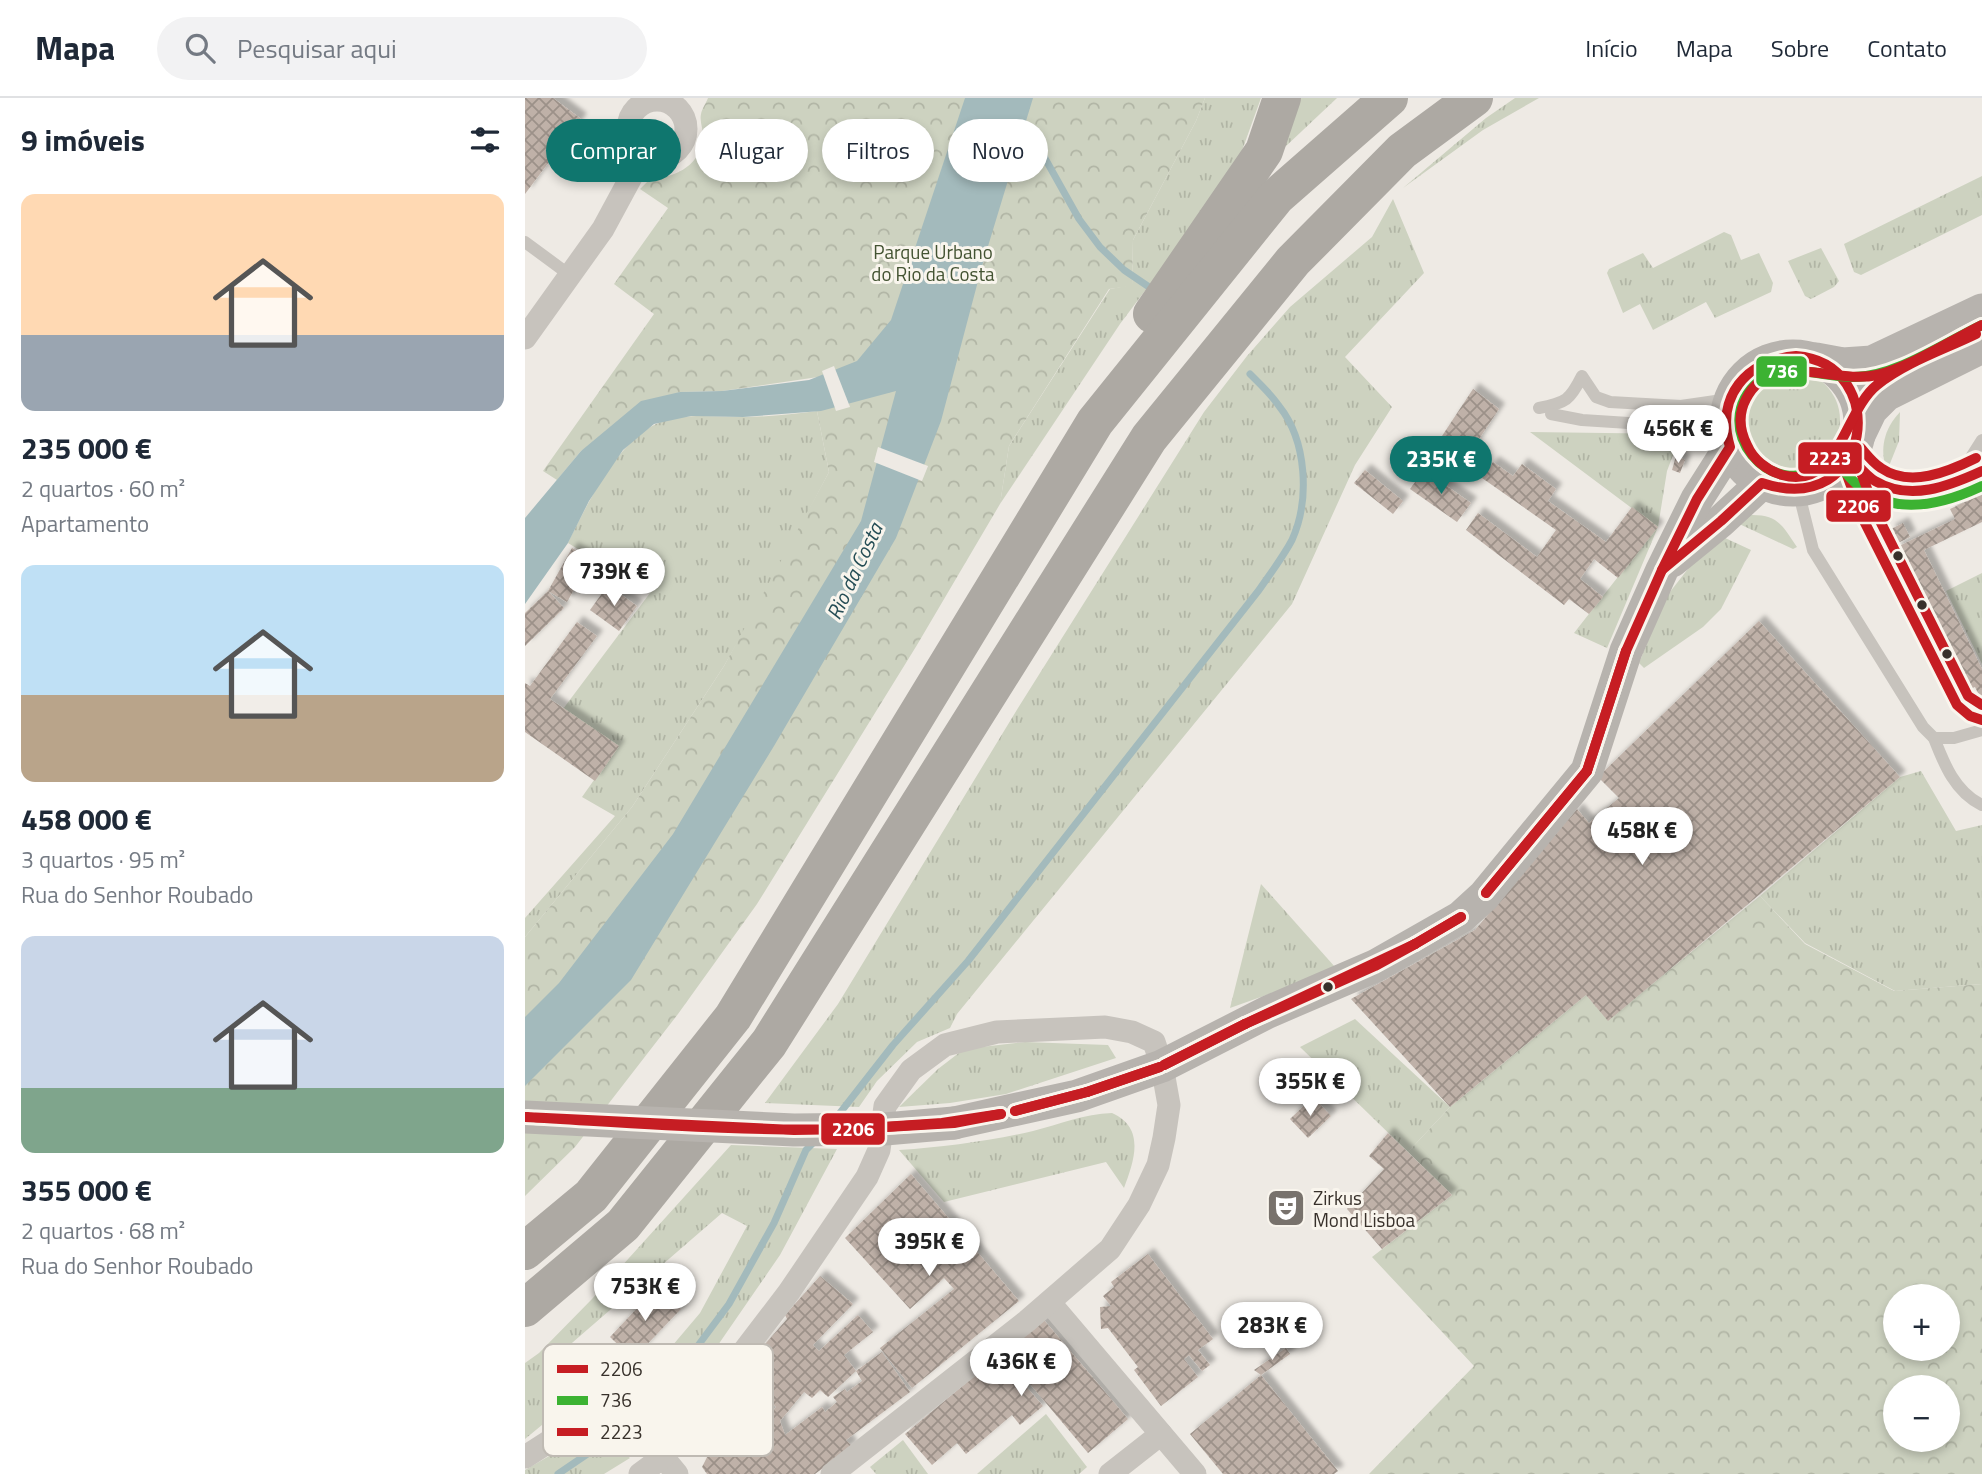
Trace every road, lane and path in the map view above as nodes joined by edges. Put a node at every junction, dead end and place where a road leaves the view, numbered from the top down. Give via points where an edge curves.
1 (1282, 98) edge
2 (1389, 98) edge
3 (1474, 98) edge
4 (664, 99) edge
5 (625, 104) edge
6 (681, 146) edge
7 (628, 182) edge
8 (525, 242) edge
9 (571, 276) junction
10 (1982, 310) edge
11 (525, 338) edge
12 (1982, 347) edge
13 (1803, 356) junction
14 (1728, 421) junction
15 (1095, 422) junction
16 (1982, 440) edge
17 (1851, 453) junction
18 (1982, 471) edge
19 (1762, 483) junction
20 (1954, 485) junction
21 (1798, 490) junction
22 (1662, 569) junction
23 (1982, 720) edge
24 (1982, 730) edge
25 (1934, 738) junction
26 (1982, 805) edge
27 (1162, 1066) junction
28 (525, 1117) edge
29 (525, 1251) edge
30 (1050, 1303) junction
31 (525, 1308) edge
32 (753, 1344) edge
33 (1161, 1434) junction
34 (543, 1445) edge
35 (525, 1457) edge
36 (670, 1466) edge
37 (640, 1474) edge
38 (832, 1474) edge
39 (1110, 1474) edge
40 (1195, 1474) edge

1 - 15 highway via 1264,151 1152,314
2 - 15 highway via 1276,197
3 - 31 highway via 1402,151 1293,261 1149,438 769,1043 623,1225
4 - 5 street
4 - 6 street via 682,113 686,124
7 - 9 street
8 - 9 lane
9 - 11 street
10 - 13 street via 1872,362 1843,364
12 - 17 street via 1886,395 1871,410
13 - 14 street via 1759,365 1741,379
13 - 17 street via 1827,365 1854,394 1859,412
14 - 14 lane via 1691,427 1582,420 1545,411 1572,395 1582,376 1596,397 1681,406
14 - 19 street via 1747,472
14 - 22 street
15 - 29 highway via 733,1017 591,1196
16 - 20 lane
17 - 20 lane via 1875,481 1893,487 1914,492
17 - 21 street via 1831,478
17 - 23 lane via 1864,521 1957,705
18 - 20 lane
19 - 21 street
19 - 22 street
21 - 25 lane via 1813,550
22 - 27 street via 1626,651 1587,771 1484,896 1461,917 1375,966 1268,1012
24 - 25 lane
25 - 26 lane via 1958,786
27 - 28 street, bridge via 1077,1096 954,1123 885,1129 794,1130
27 - 30 street via 1169,1105 1164,1138 1139,1205 1109,1250
27 - 32 street via 1154,1042 1105,1027 997,1032 945,1045 911,1070 890,1096 879,1150 867,1177
30 - 33 street
30 - 38 street
33 - 39 street
33 - 40 street
34 - 35 street
36 - 37 street

